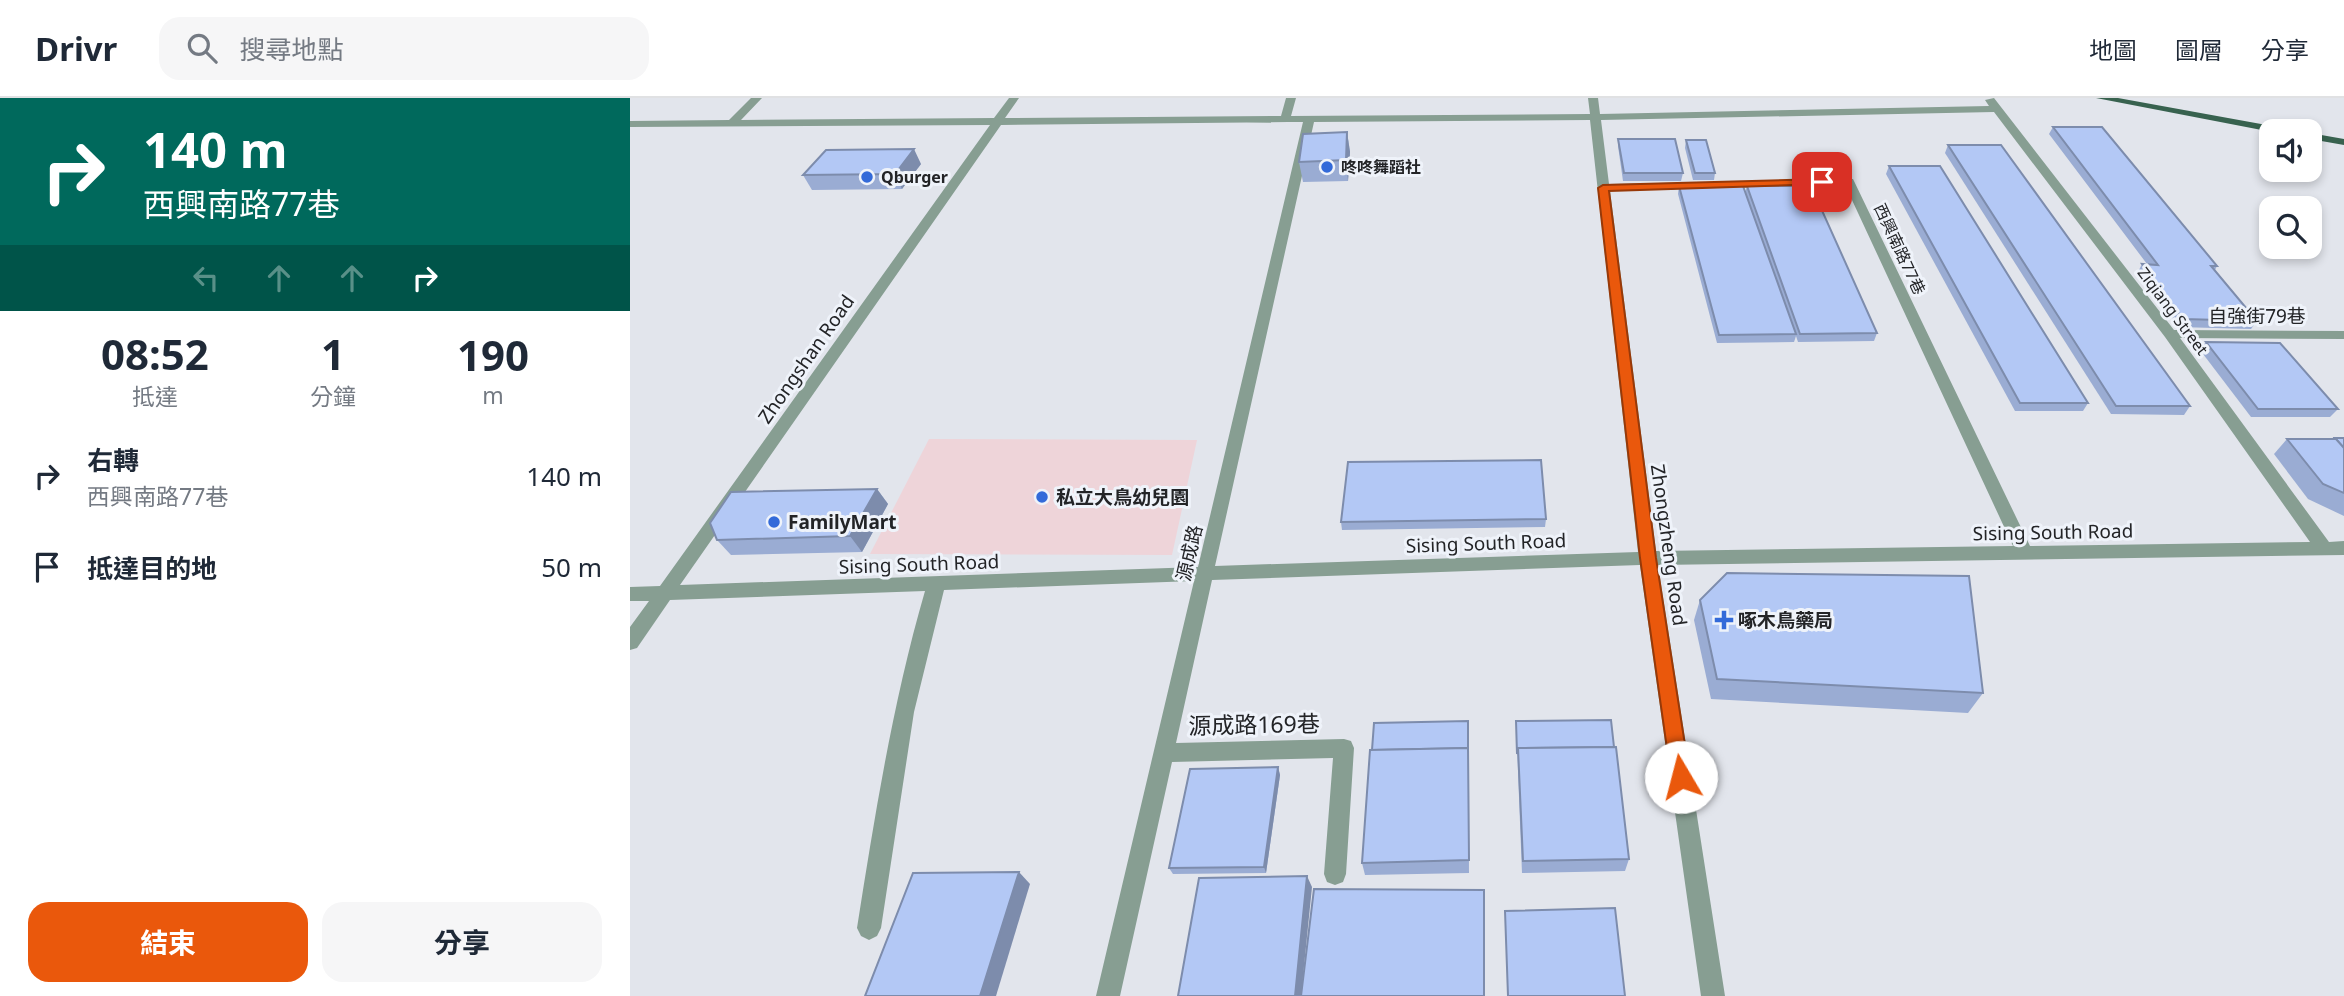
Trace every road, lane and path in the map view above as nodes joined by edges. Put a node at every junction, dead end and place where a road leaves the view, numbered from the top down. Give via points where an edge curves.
1 (757, 98) edge
2 (1014, 98) edge
3 (1291, 98) edge
4 (1593, 98) edge
5 (2101, 98) edge
6 (1992, 104) edge
7 (1596, 117) junction
8 (1285, 120) junction
9 (1309, 120) junction
10 (734, 121) junction
11 (998, 122) junction
12 (630, 124) edge
13 (2259, 127) edge
14 (2322, 138) edge
15 (2344, 142) edge
16 (1603, 188) junction
17 (2170, 334) junction
18 (2344, 335) edge
19 (2335, 549) edge
20 (2025, 554) junction
21 (1648, 558) junction
22 (1206, 574) junction
23 (936, 585) junction
24 (630, 594) edge
25 (662, 594) junction
26 (630, 642) edge
27 (1165, 753) junction
28 (1335, 874) dead end
29 (869, 928) dead end
30 (1108, 996) edge
31 (1713, 996) edge

1 - 10 street
2 - 11 street, Zhongshan Road
3 - 8 street
4 - 7 street, Zhongzheng Road
5 - 13 main road
6 - 7 street
6 - 17 street, Ziqiang Street
7 - 9 street
7 - 16 street, Zhongzheng Road
8 - 9 street
8 - 11 street
9 - 22 street, 源成路
10 - 11 street
10 - 12 street
11 - 25 street, Zhongshan Road
14 - 15 main road
16 - 20 street, 西興南路77巷 via 1849,181
16 - 21 street, Zhongzheng Road
17 - 18 street, 自強街79巷
17 - 19 street, Ziqiang Street
19 - 20 street, Sising South Road
20 - 21 street, Sising South Road
21 - 22 street, Sising South Road
21 - 31 street, Zhongzheng Road
22 - 23 street, Sising South Road
22 - 27 street, 源成路
23 - 25 street, Sising South Road
23 - 29 street via 919,641 894,764
24 - 25 street, Sising South Road
25 - 26 street, Zhongshan Road
27 - 28 street, 源成路169巷 via 1344,748
27 - 30 street, 源成路

